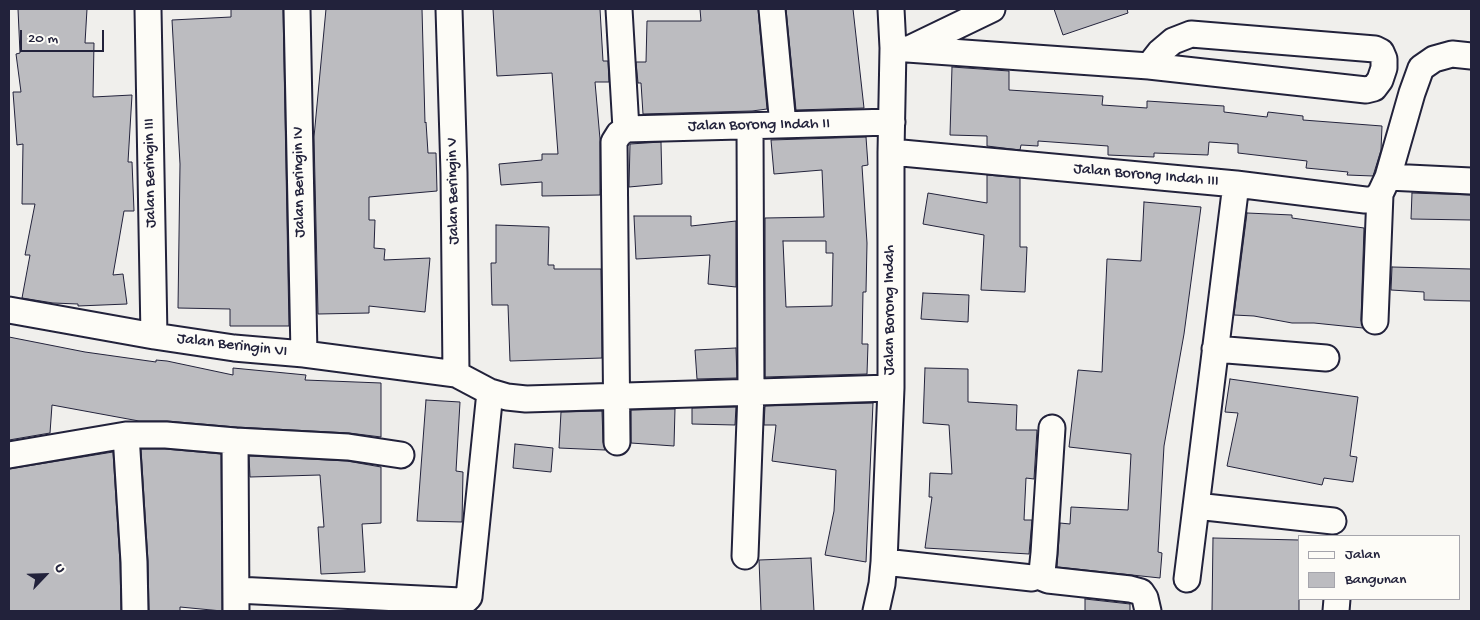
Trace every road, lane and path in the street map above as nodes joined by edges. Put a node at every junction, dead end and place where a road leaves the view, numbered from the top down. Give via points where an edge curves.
1 (148, 9) edge
2 (297, 9) edge
3 (449, 9) edge
4 (618, 9) edge
5 (772, 9) edge
6 (890, 9) edge
7 (992, 9) edge
8 (901, 49) junction
9 (1471, 56) edge
10 (1149, 66) junction
11 (892, 122) junction
12 (783, 125) junction
13 (750, 126) junction
14 (626, 129) junction
15 (890, 152) junction
16 (1471, 181) edge
17 (1236, 184) junction
18 (1384, 185) junction
19 (9, 310) edge
20 (1375, 321) dead end
21 (154, 336) junction
22 (1215, 349) junction
23 (304, 354) junction
24 (1326, 358) dead end
25 (456, 374) junction
26 (891, 388) junction
27 (490, 392) junction
28 (752, 392) junction
29 (617, 395) junction
30 (1052, 428) dead end
31 (126, 435) junction
32 (236, 441) junction
33 (617, 442) dead end
34 (9, 455) edge
35 (401, 455) dead end
36 (1196, 506) junction
37 (1333, 521) dead end
38 (745, 556) dead end
39 (884, 562) junction
40 (1038, 576) junction
41 (1187, 579) dead end
42 (236, 601) edge
43 (135, 611) edge
44 (876, 611) edge
45 (1148, 611) edge

1 - 21 street, Jalan Beringin III
2 - 23 street, Jalan Beringin IV
3 - 25 street, Jalan Beringin V
4 - 14 street
5 - 12 street
6 - 8 street, Jalan Borong Indah
7 - 8 street
8 - 10 street
8 - 11 street, Jalan Borong Indah
9 - 18 street via 1452,54 1434,58 1421,68
10 - 10 street via 1173,41 1191,34 1375,49 1384,59 1380,80 1374,88 1366,90
11 - 12 street, Jalan Borong Indah II
11 - 15 street, Jalan Borong Indah
12 - 13 street, Jalan Borong Indah II
13 - 14 street, Jalan Borong Indah II
13 - 28 street
14 - 29 street via 614,142
15 - 17 street, Jalan Borong Indah III
15 - 26 street, Jalan Borong Indah
16 - 18 street, Jalan Borong Indah III
17 - 18 street, Jalan Borong Indah III via 1365,200 1373,200
17 - 22 street
18 - 20 street
19 - 21 street, Jalan Beringin VI
21 - 23 street, Jalan Beringin VI
22 - 24 street
22 - 36 street
23 - 25 street, Jalan Beringin VI
25 - 27 street
26 - 28 street
26 - 39 street, Jalan Borong Indah
27 - 29 street via 526,399
27 - 42 street via 469,597 466,600
28 - 29 street
28 - 38 street
29 - 33 street
30 - 40 street via 1044,553 1042,572
31 - 32 street
31 - 34 street
31 - 43 street
32 - 35 street via 348,447
32 - 42 street
36 - 37 street
36 - 41 street
39 - 40 street via 1032,578
39 - 44 street, Jalan Borong Indah
40 - 45 street via 1141,592

